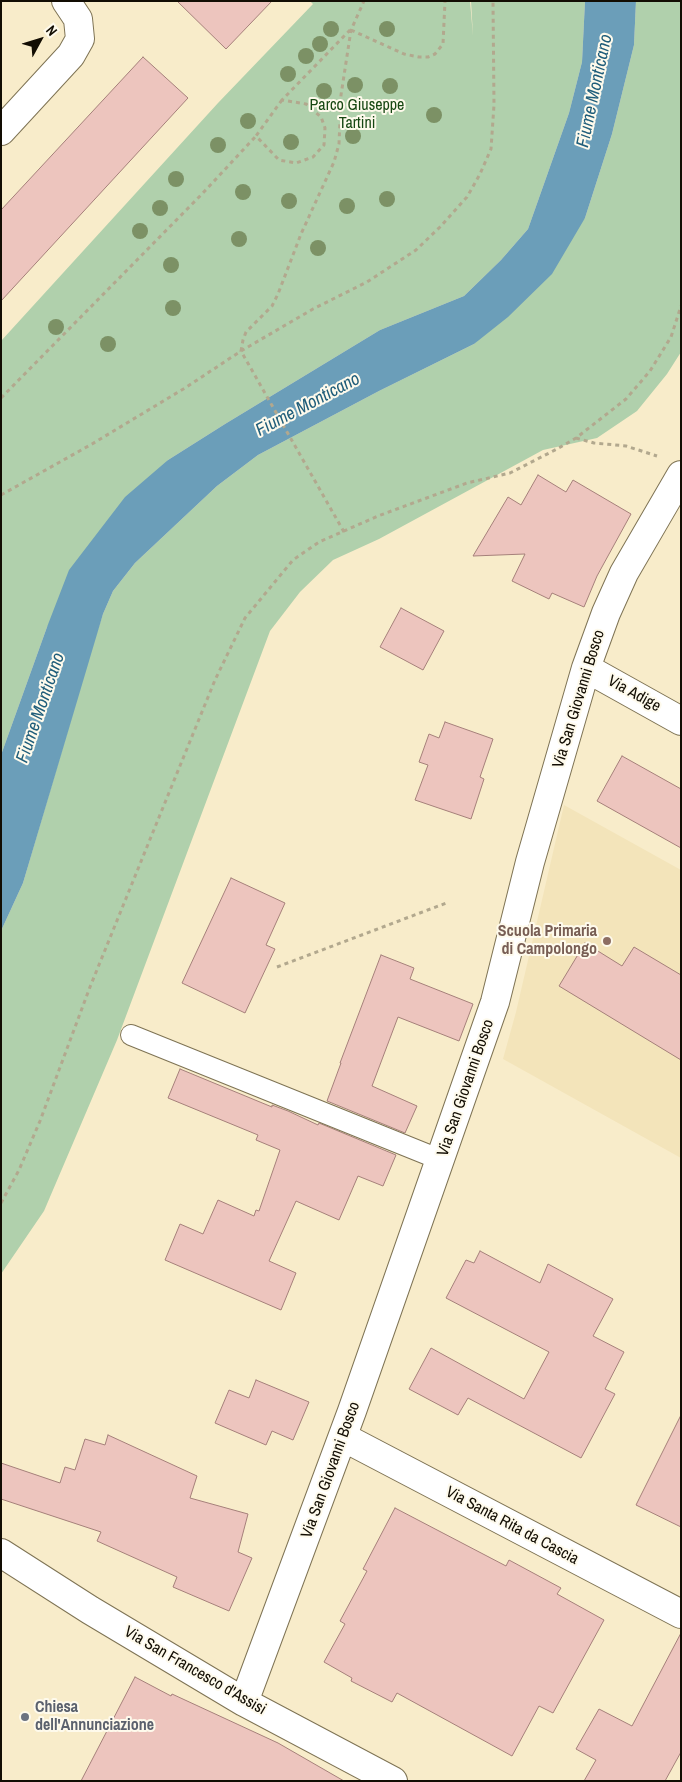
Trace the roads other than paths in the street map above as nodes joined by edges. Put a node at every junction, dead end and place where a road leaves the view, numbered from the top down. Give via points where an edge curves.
1 (66, 1) edge
2 (1, 131) edge
3 (672, 466) edge
4 (586, 668) junction
5 (681, 721) edge
6 (131, 1035) dead end
7 (441, 1160) junction
8 (343, 1437) junction
9 (1, 1553) edge
10 (681, 1614) edge
11 (244, 1702) junction
12 (393, 1781) edge

1 - 2 street via 78,18 80,39 71,55
3 - 4 street, Via San Giovanni Bosco via 606,613
4 - 5 street, Via Adige
4 - 7 street, Via San Giovanni Bosco via 530,862 495,1002
6 - 7 lane
7 - 8 street, Via San Giovanni Bosco
8 - 10 street, Via Santa Rita da Cascia
8 - 11 street, Via San Giovanni Bosco
9 - 11 street, Via San Francesco d'Assisi
11 - 12 street, Via San Francesco d'Assisi

